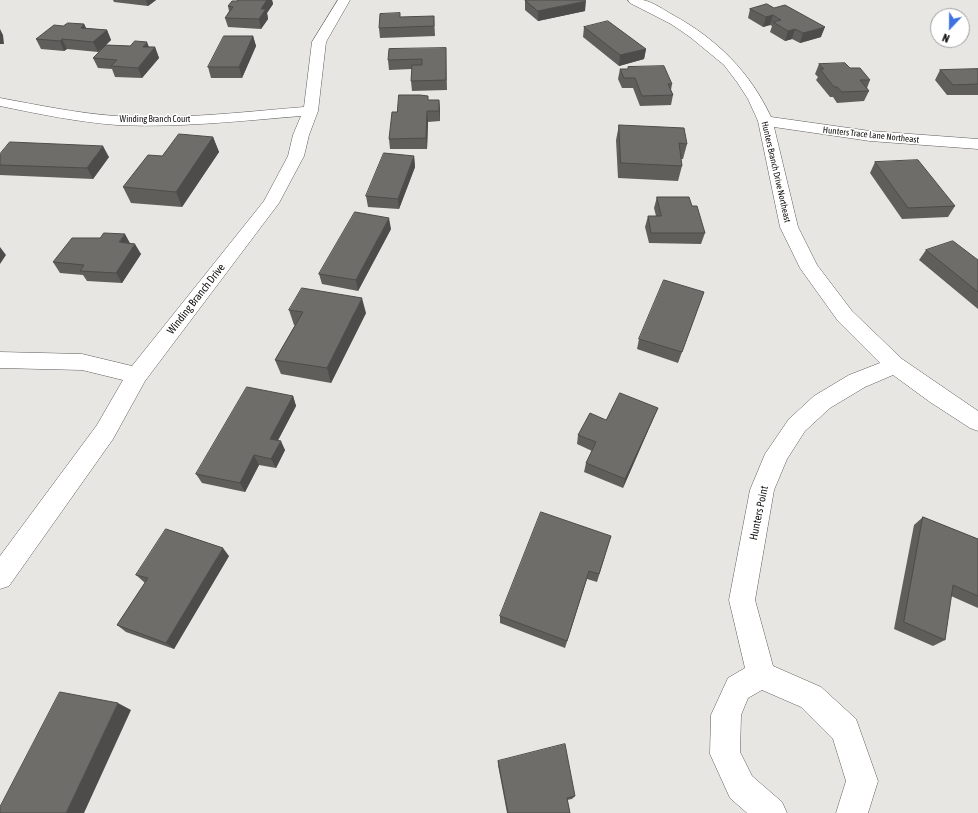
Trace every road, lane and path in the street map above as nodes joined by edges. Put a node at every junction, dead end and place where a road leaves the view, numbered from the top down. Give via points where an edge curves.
1 (344, 0) edge
2 (634, 0) edge
3 (0, 102) edge
4 (311, 112) junction
5 (764, 121) junction
6 (978, 144) edge
7 (0, 360) edge
8 (895, 365) junction
9 (137, 375) junction
10 (978, 422) edge
11 (0, 577) edge
12 (761, 675) junction
13 (771, 813) edge
14 (852, 813) edge

1 - 4 street, Winding Branch Drive via 319,42
2 - 5 street, Hunters Branch Drive Northeast via 668,16 715,49 744,80 759,106
3 - 4 street, Winding Branch Court via 131,121 215,119
4 - 9 street, Winding Branch Drive via 301,135 296,156 271,203
5 - 6 street, Hunters Trace Lane Northeast via 870,136
5 - 8 street, Hunters Branch Drive Northeast via 789,226 809,268 845,316
7 - 9 street via 82,362
8 - 10 street, Hunters Branch Drive Northeast
8 - 12 street, Hunters Point via 856,381 822,402 797,425 777,454 762,490 742,600
9 - 11 street, Winding Branch Drive via 105,432
12 - 13 street via 738,688 726,715 725,754 741,787
12 - 14 street via 811,697 845,730 862,781

